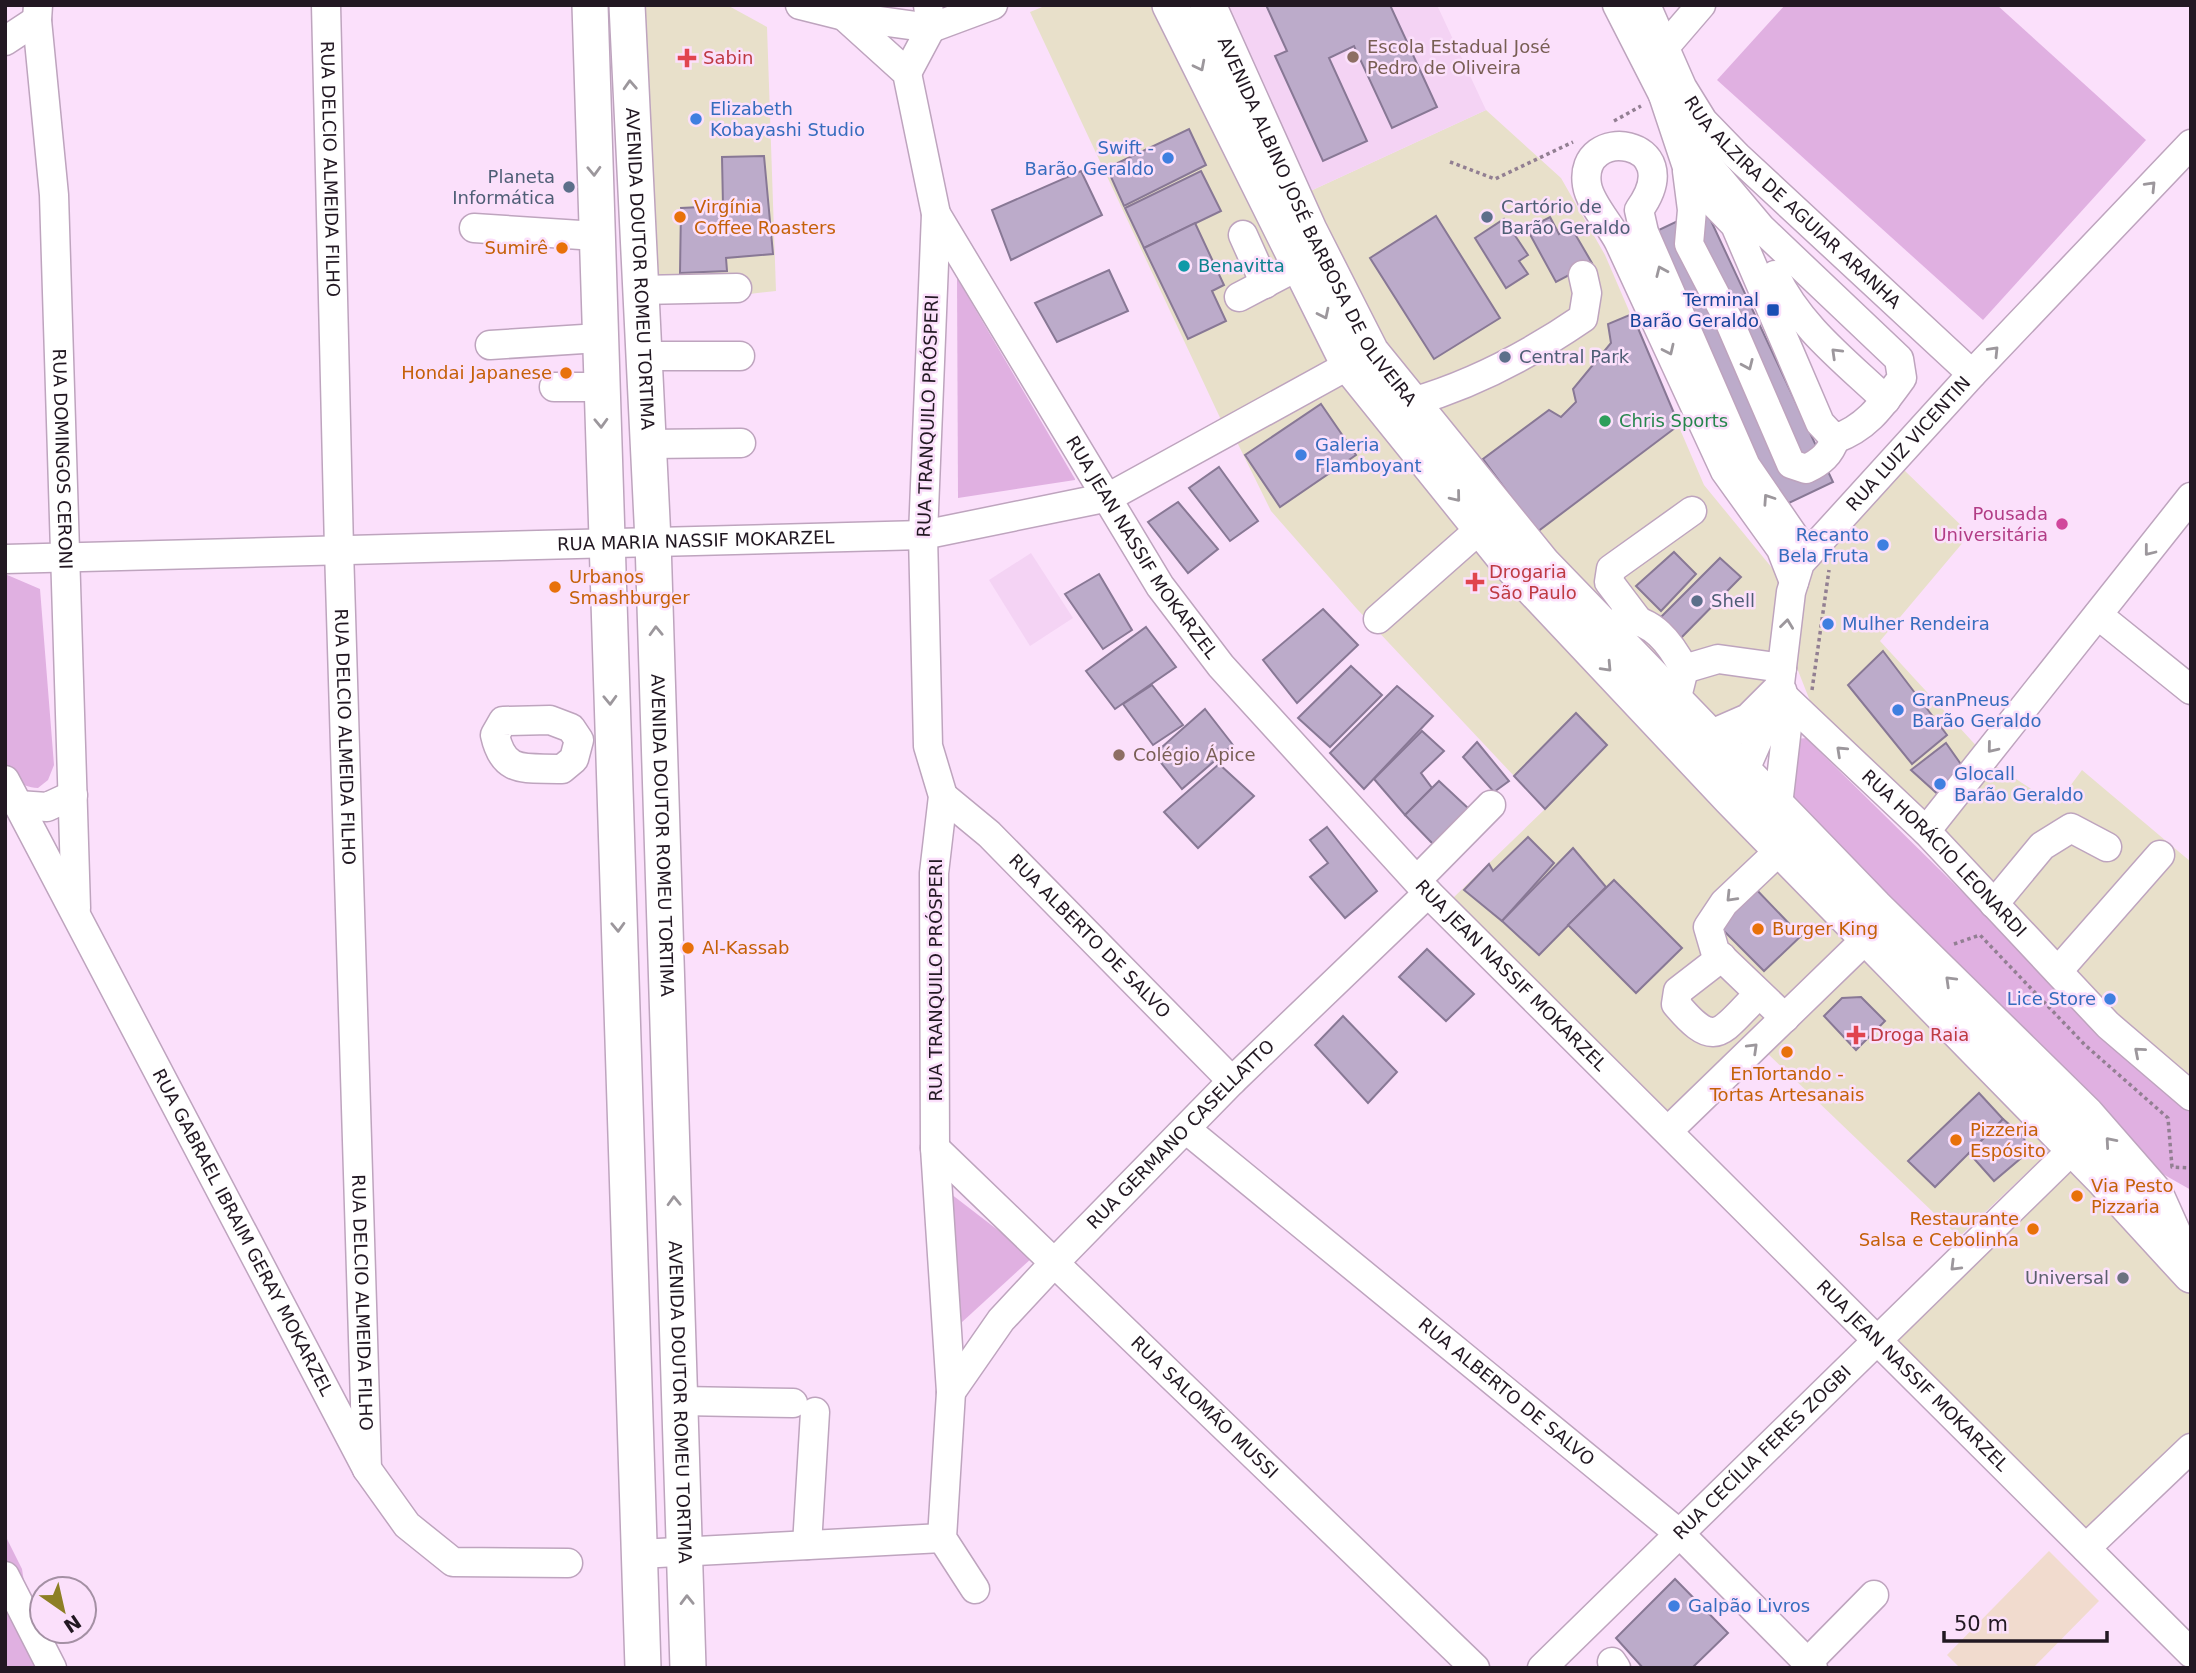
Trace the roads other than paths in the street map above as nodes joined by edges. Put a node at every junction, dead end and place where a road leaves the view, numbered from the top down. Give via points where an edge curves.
1 (326, 5) edge
2 (590, 5) edge
3 (627, 5) edge
4 (800, 5) edge
5 (993, 5) edge
6 (1170, 5) edge
7 (1209, 5) edge
8 (1618, 5) edge
9 (1646, 5) edge
10 (1701, 5) edge
11 (844, 11) edge
12 (37, 13) edge
13 (930, 17) edge
14 (5, 41) edge
15 (1664, 48) junction
16 (907, 73) junction
17 (1663, 95) junction
18 (2191, 144) edge
19 (1686, 164) junction
20 (1746, 210) junction
21 (936, 214) junction
22 (474, 228) dead end
23 (1243, 235) dead end
24 (596, 236) junction
25 (1300, 265) junction
26 (1583, 275) dead end
27 (1265, 284) junction
28 (737, 288) dead end
29 (640, 290) junction
30 (1239, 297) dead end
31 (599, 338) junction
32 (490, 345) dead end
33 (643, 356) junction
34 (740, 356) dead end
35 (1349, 365) junction
36 (1972, 374) junction
37 (554, 387) dead end
38 (600, 387) junction
39 (1886, 400) junction
40 (1412, 402) junction
41 (1835, 439) junction
42 (741, 443) dead end
43 (648, 444) junction
44 (1109, 497) junction
45 (2191, 497) edge
46 (1692, 511) dead end
47 (1481, 528) junction
48 (923, 535) junction
49 (653, 541) junction
50 (605, 542) junction
51 (339, 550) junction
52 (1807, 555) junction
53 (66, 557) junction
54 (5, 558) edge
55 (1794, 582) junction
56 (2098, 615) junction
57 (1637, 619) junction
58 (1378, 620) dead end
59 (1600, 623) junction
60 (1781, 680) junction
61 (1680, 685) junction
62 (2191, 690) edge
63 (1711, 738) junction
64 (5, 780) edge
65 (1738, 786) junction
66 (73, 795) junction
67 (943, 796) junction
68 (18, 805) junction
69 (1491, 805) dead end
70 (1777, 805) junction
71 (1926, 831) junction
72 (2107, 847) dead end
73 (1780, 850) junction
74 (2160, 855) dead end
75 (1422, 886) junction
76 (1994, 904) junction
77 (76, 915) junction
78 (1867, 938) junction
79 (1721, 957) junction
80 (2058, 971) junction
81 (1759, 994) junction
82 (1785, 1018) junction
83 (1232, 1081) junction
84 (2191, 1096) edge
85 (1187, 1130) junction
86 (1669, 1130) junction
87 (935, 1148) junction
88 (2073, 1149) junction
89 (2102, 1178) junction
90 (2155, 1193) junction
91 (2191, 1206) edge
92 (1056, 1261) junction
93 (2189, 1273) edge
94 (1877, 1343) junction
95 (951, 1392) junction
96 (681, 1401) junction
97 (2191, 1448) edge
98 (367, 1469) junction
99 (1681, 1535) junction
100 (942, 1538) junction
101 (807, 1545) junction
102 (2086, 1548) junction
103 (686, 1551) junction
104 (639, 1554) junction
105 (568, 1563) dead end
106 (5, 1576) edge
107 (975, 1589) dead end
108 (1874, 1595) dead end
109 (2191, 1653) edge
110 (1810, 1665) edge
111 (52, 1668) edge
112 (643, 1668) edge
113 (688, 1668) edge
114 (1475, 1668) edge
115 (1542, 1668) edge

1 - 51 street, RUA DELCIO ALMEIDA FILHO
2 -> 24 main road
29 -> 3 main road, AVENIDA DOUTOR ROMEU TORTIMA
4 - 11 street
5 - 13 street
6 -> 25 main road, AVENIDA ALBINO JOSÉ BARBOSA DE OLIVEIRA
7 - 40 main road, AVENIDA ALBINO JOSÉ BARBOSA DE OLIVEIRA via 1309,230 1364,340
8 - 17 street
9 - 15 street, RUA ALZIRA DE AGUIAR ARANHA
10 - 15 street
11 - 13 street
11 - 16 street
12 - 14 street
12 - 53 street, RUA DOMINGOS CERONI via 54,195
13 - 16 street
15 - 36 street, RUA ALZIRA DE AGUIAR ARANHA via 1703,121
16 - 21 street, RUA TRANQUILO PRÓSPERI
17 - 19 street
17 - 20 street via 1708,165
36 -> 18 street, RUA LUIZ VICENTIN
19 - 41 street via 1705,194 1735,225 1820,423
19 -> 41 street via 1692,210 1689,244 1730,323 1791,464 1806,469 1817,464 1832,451
39 -> 20 street via 1789,304
20 - 39 street via 1899,359 1902,378
21 - 44 street, RUA JEAN NASSIF MOKARZEL
21 - 48 street, RUA TRANQUILO PRÓSPERI
22 - 24 street
23 - 27 street
24 - 31 main road
25 - 27 street
25 -> 35 main road, AVENIDA ALBINO JOSÉ BARBOSA DE OLIVEIRA
26 - 40 street via 1587,293 1583,318 1551,340 1440,394
27 - 30 street
28 - 29 street
29 - 33 main road, AVENIDA DOUTOR ROMEU TORTIMA
31 - 32 street
31 - 38 main road
33 - 34 street
33 - 43 main road, AVENIDA DOUTOR ROMEU TORTIMA
35 - 44 street, RUA MARIA NASSIF MOKARZEL
35 -> 47 main road, AVENIDA ALBINO JOSÉ BARBOSA DE OLIVEIRA
36 - 52 street, RUA LUIZ VICENTIN
37 - 38 street
38 -> 50 main road
39 - 41 street via 1873,418
40 - 59 main road, AVENIDA ALBINO JOSÉ BARBOSA DE OLIVEIRA via 1543,564
42 - 43 street
43 - 49 main road, AVENIDA DOUTOR ROMEU TORTIMA
44 - 48 street, RUA MARIA NASSIF MOKARZEL
44 - 75 street, RUA JEAN NASSIF MOKARZEL via 1160,586 1221,666
45 -> 56 street
46 - 57 street via 1611,569 1609,583
47 - 58 street
47 -> 65 main road, AVENIDA ALBINO JOSÉ BARBOSA DE OLIVEIRA via 1507,561
48 - 49 street, RUA MARIA NASSIF MOKARZEL
48 - 67 street, RUA TRANQUILO PRÓSPERI via 928,746
49 - 50 street, RUA MARIA NASSIF MOKARZEL
96 -> 49 main road, AVENIDA DOUTOR ROMEU TORTIMA
50 - 51 street, RUA MARIA NASSIF MOKARZEL
50 -> 104 main road via 595,739
51 - 53 street, RUA MARIA NASSIF MOKARZEL
51 - 98 street, RUA DELCIO ALMEIDA FILHO
52 - 55 street, RUA LUIZ VICENTIN
52 -> 55 street via 1746,466 1644,232 1639,210 1653,181 1652,165 1628,145 1611,146 1595,155 1587,170 1592,201 1619,242 1726,471 1781,549
53 - 54 street, RUA MARIA NASSIF MOKARZEL
53 - 66 street, RUA DOMINGOS CERONI
60 -> 55 street, RUA LUIZ VICENTIN
56 - 62 street
56 -> 71 street
57 - 59 street
57 - 61 street via 1647,623 1675,652
59 - 61 main road, AVENIDA ALBINO JOSÉ BARBOSA DE OLIVEIRA
60 - 61 street via 1718,659
60 - 63 main road via 1750,721
60 - 65 street, RUA LUIZ VICENTIN
60 - 70 street via 1788,719
71 -> 60 street, RUA HORÁCIO LEONARDI
61 - 63 main road, AVENIDA ALBINO JOSÉ BARBOSA DE OLIVEIRA
63 - 65 main road, AVENIDA ALBINO JOSÉ BARBOSA DE OLIVEIRA
64 - 68 street, RUA GABRAEL IBRAIM GERAY MOKARZEL
65 - 70 main road, AVENIDA ALBINO JOSÉ BARBOSA DE OLIVEIRA
65 - 73 main road, AVENIDA ALBINO JOSÉ BARBOSA DE OLIVEIRA
66 - 68 street via 47,807
66 - 77 street, RUA DOMINGOS CERONI
67 - 83 street, RUA ALBERTO DE SALVO via 989,834
67 - 87 street, RUA TRANQUILO PRÓSPERI via 934,873
68 - 77 street, RUA GABRAEL IBRAIM GERAY MOKARZEL
69 - 75 street, RUA GERMANO CASELLATTO
90 -> 70 main road, AVENIDA ALBINO JOSÉ BARBOSA DE OLIVEIRA via 2086,1114
71 - 76 street, RUA HORÁCIO LEONARDI
72 - 76 street via 2071,828 2042,846
73 - 78 main road, AVENIDA ALBINO JOSÉ BARBOSA DE OLIVEIRA
73 -> 79 street via 1724,903 1708,927 1710,941
74 - 80 street
75 - 83 street, RUA GERMANO CASELLATTO
75 - 86 street, RUA JEAN NASSIF MOKARZEL
76 - 80 street, RUA HORÁCIO LEONARDI
77 - 98 street, RUA GABRAEL IBRAIM GERAY MOKARZEL
78 - 82 street
78 - 88 main road, AVENIDA ALBINO JOSÉ BARBOSA DE OLIVEIRA
79 - 81 street
79 - 81 street via 1678,991 1676,1004 1693,1024 1707,1034 1718,1033
84 -> 80 street, RUA HORÁCIO LEONARDI via 2108,1025
81 - 82 street
86 -> 82 street
83 - 85 street, RUA GERMANO CASELLATTO
85 - 92 street, RUA GERMANO CASELLATTO
85 - 99 street, RUA ALBERTO DE SALVO
86 - 94 street, RUA JEAN NASSIF MOKARZEL
87 - 92 street, RUA SALOMÃO MUSSI
87 - 95 street, RUA TRANQUILO PRÓSPERI
88 - 89 main road, AVENIDA ALBINO JOSÉ BARBOSA DE OLIVEIRA
88 -> 94 street, RUA CECÍLIA FERES ZOGBI
89 - 90 main road
89 - 93 main road, AVENIDA ALBINO JOSÉ BARBOSA DE OLIVEIRA
90 - 91 main road
90 - 93 main road, AVENIDA ALBINO JOSÉ BARBOSA DE OLIVEIRA via 2174,1228
92 - 95 street, RUA GERMANO CASELLATTO via 1001,1320
92 - 114 street, RUA SALOMÃO MUSSI
94 - 99 street, RUA CECÍLIA FERES ZOGBI
94 - 102 street, RUA JEAN NASSIF MOKARZEL
95 - 100 street, RUA TRANQUILO PRÓSPERI
96 - 101 street via 804,1407
96 - 103 main road, AVENIDA DOUTOR ROMEU TORTIMA
97 - 102 street
98 - 105 street, RUA GABRAEL IBRAIM GERAY MOKARZEL via 407,1525 453,1562
99 - 110 street, RUA ALBERTO DE SALVO
99 - 115 street, RUA CECÍLIA FERES ZOGBI
100 - 101 street
100 - 107 street
101 - 103 street
102 - 109 street, RUA JEAN NASSIF MOKARZEL
103 - 104 street
113 -> 103 main road, AVENIDA DOUTOR ROMEU TORTIMA
104 - 112 main road
106 - 111 street
108 - 110 street

